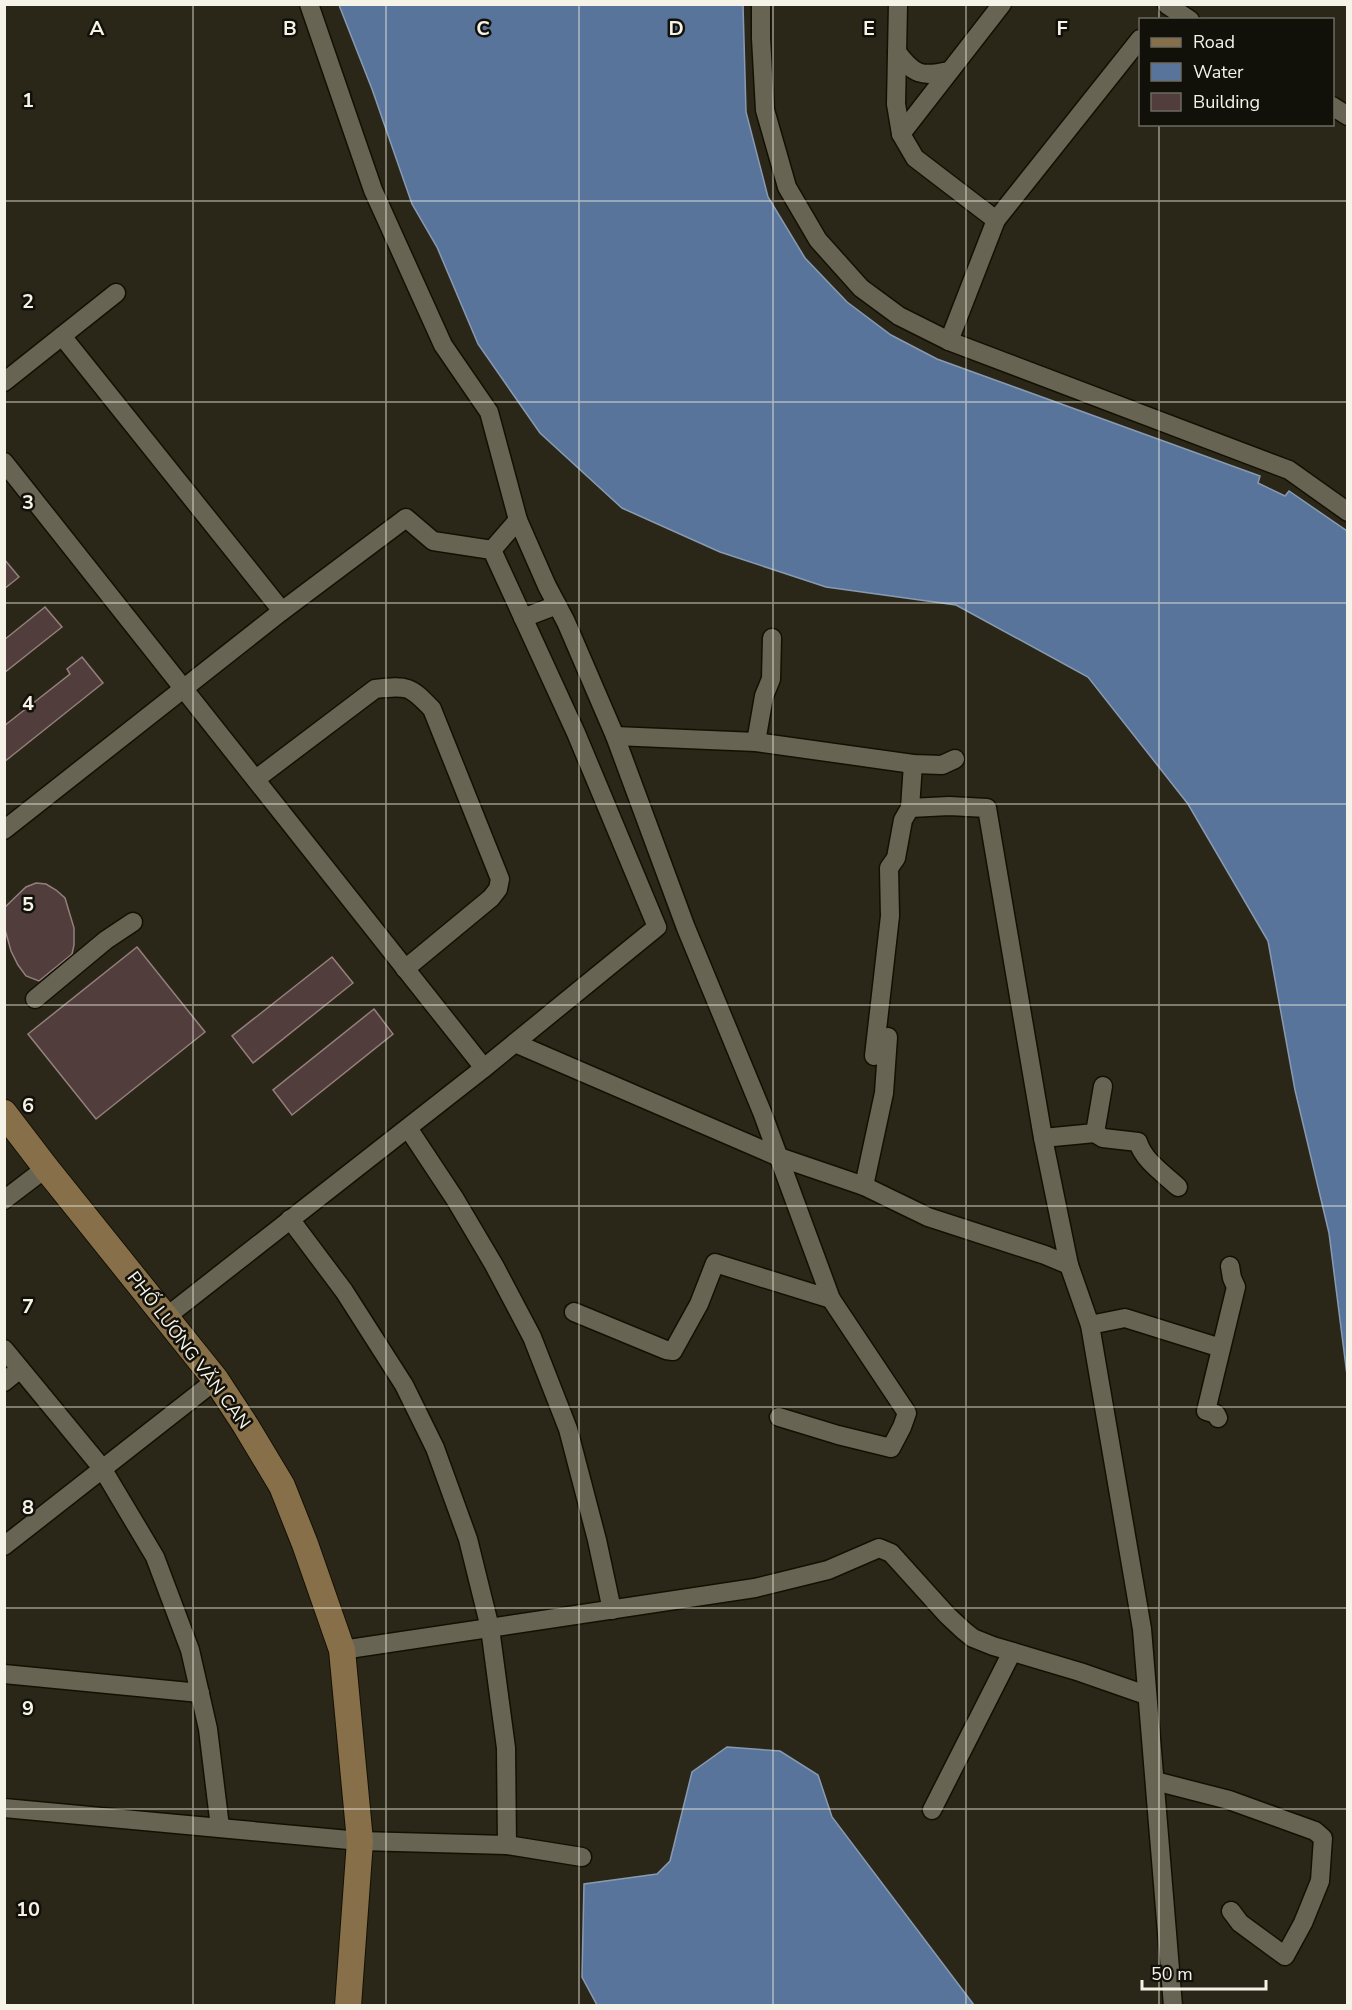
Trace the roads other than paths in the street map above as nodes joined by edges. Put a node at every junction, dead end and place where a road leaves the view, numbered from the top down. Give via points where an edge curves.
1 (309, 4) edge
2 (761, 4) edge
3 (898, 4) edge
4 (1002, 4) edge
5 (1164, 10) edge
6 (1185, 18) edge
7 (1139, 40) edge
8 (897, 52) junction
9 (949, 71) junction
10 (1334, 107) edge
11 (1347, 116) edge
12 (901, 134) junction
13 (996, 220) junction
14 (116, 293) dead end
15 (62, 336) junction
16 (949, 341) junction
17 (4, 382) edge
18 (4, 462) edge
19 (1347, 512) edge
20 (518, 519) junction
21 (492, 550) junction
22 (557, 605) junction
23 (282, 611) junction
24 (523, 618) junction
25 (772, 638) dead end
26 (184, 689) junction
27 (615, 736) junction
28 (756, 742) junction
29 (955, 759) dead end
30 (913, 764) junction
31 (256, 779) junction
32 (910, 808) junction
33 (4, 830) edge
34 (133, 922) dead end
35 (657, 927) junction
36 (686, 928) junction
37 (405, 969) junction
38 (892, 995) dead end
39 (35, 999) dead end
40 (515, 1043) junction
41 (874, 1056) dead end
42 (484, 1068) junction
43 (1103, 1086) dead end
44 (4, 1113) edge
45 (408, 1128) junction
46 (1095, 1133) junction
47 (1043, 1138) junction
48 (779, 1157) junction
49 (46, 1168) junction
50 (864, 1186) junction
51 (1178, 1186) dead end
52 (4, 1200) edge
53 (290, 1219) junction
54 (1069, 1265) junction
55 (1230, 1266) dead end
56 (831, 1299) junction
57 (574, 1312) dead end
58 (166, 1317) junction
59 (1090, 1325) junction
60 (1221, 1348) junction
61 (4, 1349) edge
62 (20, 1369) junction
63 (216, 1380) junction
64 (4, 1382) edge
65 (779, 1417) dead end
66 (1218, 1418) dead end
67 (102, 1468) junction
68 (4, 1546) edge
69 (612, 1610) junction
70 (490, 1628) junction
71 (342, 1650) junction
72 (1012, 1652) junction
73 (4, 1674) edge
74 (200, 1693) junction
75 (1146, 1695) junction
76 (1155, 1780) junction
77 (4, 1808) edge
78 (932, 1810) dead end
79 (219, 1827) junction
80 (360, 1841) junction
81 (507, 1845) junction
82 (582, 1857) dead end
83 (1231, 1911) dead end
84 (348, 2006) edge
85 (1173, 2006) edge

1 - 20 street via 374,190 443,345 489,412
2 - 16 street via 765,110 787,187 818,240 861,288 899,316
3 - 8 street
4 - 9 street
5 - 6 street
7 - 13 street
8 - 9 street via 916,73
8 - 12 street via 896,104
9 - 12 street
10 - 11 street
12 - 13 street via 915,158
13 - 16 street
14 - 15 street
15 - 17 street
15 - 23 street
16 - 19 street via 1289,470
18 - 26 street
20 - 21 street
20 - 22 street
21 - 23 street via 433,541 406,518
21 - 24 street
22 - 24 street
22 - 27 street
23 - 26 street
24 - 35 street
25 - 28 street via 771,679
26 - 31 street
26 - 33 street
27 - 28 street
27 - 36 street
28 - 30 street
29 - 30 street via 942,765
30 - 32 street
31 - 37 street
31 - 37 street via 375,688 412,689 432,709 500,879 491,898
32 - 41 street via 903,820 896,858 889,868 890,915
32 - 47 street via 987,808
34 - 39 street
35 - 36 street
35 - 40 street
36 - 48 street
37 - 42 street
38 - 50 street via 884,1093
40 - 42 street
40 - 48 street
42 - 45 street
43 - 46 street
44 - 49 street, PHỐ LƯƠNG VĂN CAN
45 - 53 street
45 - 69 street via 460,1209 532,1337 568,1429
46 - 47 street
46 - 51 street via 1103,1138 1138,1142 1146,1158
47 - 54 street
48 - 50 street
48 - 56 street
49 - 52 street
49 - 58 street, PHỐ LƯƠNG VĂN CAN
50 - 54 street via 928,1217
53 - 58 street
53 - 70 street via 392,1366 435,1448 468,1539
54 - 59 street
55 - 60 street via 1236,1287
56 - 57 street via 715,1263 699,1304 673,1351
56 - 65 street via 907,1413 902,1427 891,1448
58 - 63 street, PHỐ LƯƠNG VĂN CAN
59 - 60 street via 1125,1318
59 - 75 street via 1142,1629
60 - 66 street via 1206,1411
61 - 62 street
62 - 64 street
62 - 67 street
63 - 67 street
63 - 71 street, PHỐ LƯƠNG VĂN CAN via 282,1486
67 - 68 street
67 - 74 street via 155,1557 190,1650
69 - 70 street
69 - 72 street via 755,1588 828,1570 879,1548 891,1553 963,1630
70 - 71 street
70 - 81 street via 506,1748
71 - 80 street, PHỐ LƯƠNG VĂN CAN
72 - 75 street
72 - 78 street
73 - 74 street
74 - 79 street
75 - 76 street
76 - 83 street via 1229,1800 1315,1831 1323,1838 1320,1881 1285,1956 1240,1923
76 - 85 street
77 - 79 street
79 - 80 street
80 - 81 street
80 - 84 street, PHỐ LƯƠNG VĂN CAN
81 - 82 street

